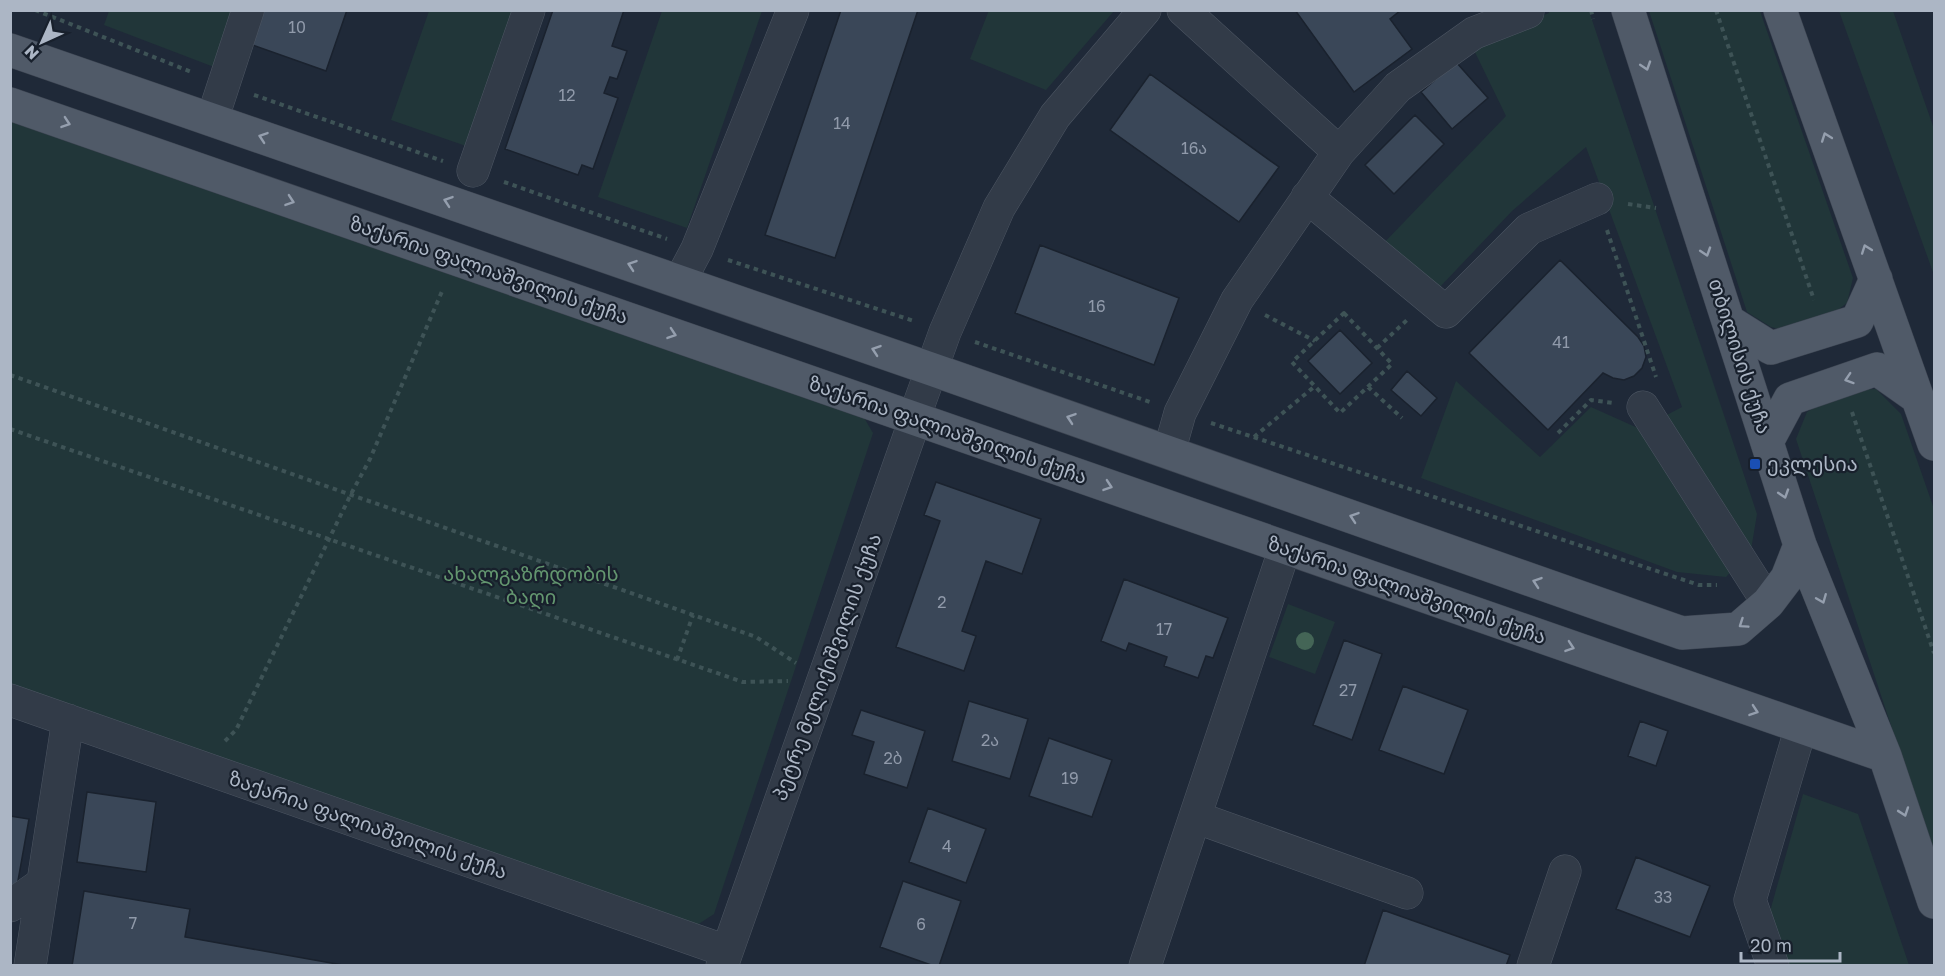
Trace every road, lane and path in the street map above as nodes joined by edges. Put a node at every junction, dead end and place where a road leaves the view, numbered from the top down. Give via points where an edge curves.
1 (35, 10) edge
2 (248, 10) edge
3 (529, 10) edge
4 (793, 10) edge
5 (1144, 10) edge
6 (1183, 10) edge
7 (1628, 10) edge
8 (1780, 10) edge
9 (1528, 12) dead end
10 (1470, 22) edge
11 (10, 50) edge
12 (224, 84) junction
13 (10, 104) edge
14 (212, 120) junction
15 (1339, 152) junction
16 (473, 171) junction
17 (1307, 197) junction
18 (1688, 197) junction
19 (1597, 199) junction
20 (696, 249) junction
21 (455, 258) junction
22 (1876, 279) junction
23 (680, 282) junction
24 (1430, 298) junction
25 (1237, 300) junction
26 (1728, 321) junction
27 (945, 332) junction
28 (1314, 341) junction
29 (1377, 348) junction
30 (931, 369) junction
31 (10, 375) edge
32 (1315, 386) junction
33 (1368, 387) junction
34 (1918, 398) junction
35 (1643, 407) junction
36 (1180, 413) junction
37 (914, 418) junction
38 (1402, 418) dead end
39 (10, 429) edge
40 (1558, 433) dead end
41 (1254, 437) junction
42 (1767, 442) junction
43 (1935, 444) edge
44 (1169, 452) junction
45 (351, 494) junction
46 (330, 540) junction
47 (1800, 545) junction
48 (1285, 548) junction
49 (1747, 570) junction
50 (1768, 603) junction
51 (693, 615) junction
52 (677, 660) junction
53 (822, 679) junction
54 (10, 700) edge
55 (68, 720) junction
56 (1801, 727) junction
57 (1885, 756) junction
58 (202, 767) junction
59 (1195, 817) junction
60 (1565, 871) dead end
61 (43, 883) junction
62 (1407, 893) dead end
63 (1935, 902) edge
64 (10, 906) edge
65 (724, 958) edge
66 (30, 966) edge
67 (1145, 966) edge
68 (1533, 966) edge
69 (1773, 966) edge

1 - 12 path
2 - 12 street
3 - 16 street
4 - 20 street
5 - 27 street, პეტრე მელიქიშვილის ქუჩა via 1055,116 999,208
6 - 15 street
7 -> 18 main road, თბილისის ქუჩა
22 -> 8 main road
9 - 10 street
10 - 15 street via 1398,87
11 - 14 main road
12 - 14 street
12 - 16 path
13 -> 21 main road, ზაქარია ფალიაშვილის ქუჩა
23 -> 14 main road
15 - 17 street
16 - 20 path
17 - 24 street
17 - 25 street
18 - 19 path via 1656,208
18 -> 26 main road, თბილისის ქუჩა
19 - 24 street via 1529,229 1446,312
19 - 35 path via 1661,393
20 - 23 street
20 - 27 path
21 -> 37 main road, ზაქარია ფალიაშვილის ქუჩა
21 - 45 path via 370,459
22 - 26 main road via 1857,321 1771,348
22 - 34 main road
30 -> 23 main road
24 - 29 path
25 - 28 path
25 - 36 street
26 - 42 main road, თბილისის ქუჩა
27 - 30 street, პეტრე მელიქიშვილის ქუჩა
27 - 36 path
28 - 29 path via 1344,313
28 - 32 path via 1292,362
29 - 33 path via 1392,364
30 - 37 street, პეტრე მელიქიშვილის ქუჩა
44 -> 30 main road
31 - 45 path
32 - 33 path via 1340,413
32 - 41 path
33 - 38 path
34 -> 42 main road via 1877,369 1790,399
34 - 43 main road
35 - 40 path via 1591,400
35 - 49 street
36 - 41 path
36 - 44 street
37 -> 48 main road, ზაქარია ფალიაშვილის ქუჩა
37 - 53 street, პეტრე მელიქიშვილის ქუჩა
39 - 46 path
41 - 49 path via 1700,585 1718,585
42 -> 47 main road, თბილისის ქუჩა
50 -> 44 main road via 1738,629 1682,633
45 - 46 path
45 - 51 path
46 - 52 path
46 - 58 path via 236,730
47 - 50 main road via 1787,578
47 -> 57 main road, თბილისის ქუჩა
48 -> 56 main road, ზაქარია ფალიაშვილის ქუჩა
48 - 59 street
49 - 50 street
51 - 52 path
51 - 53 path via 756,637
52 - 53 path via 743,682
53 - 65 street, პეტრე მელიქიშვილის ქუჩა
54 - 55 street, ზაქარია ფალიაშვილის ქუჩა
55 - 58 street, ზაქარია ფალიაშვილის ქუჩა
55 - 61 street
56 - 57 main road, ზაქარია ფალიაშვილის ქუჩა
56 - 69 street via 1750,900
57 -> 63 main road, თბილისის ქუჩა
58 - 65 street, ზაქარია ფალიაშვილის ქუჩა
59 - 62 street
59 - 67 street
60 - 68 street
61 - 64 street
61 - 66 street

